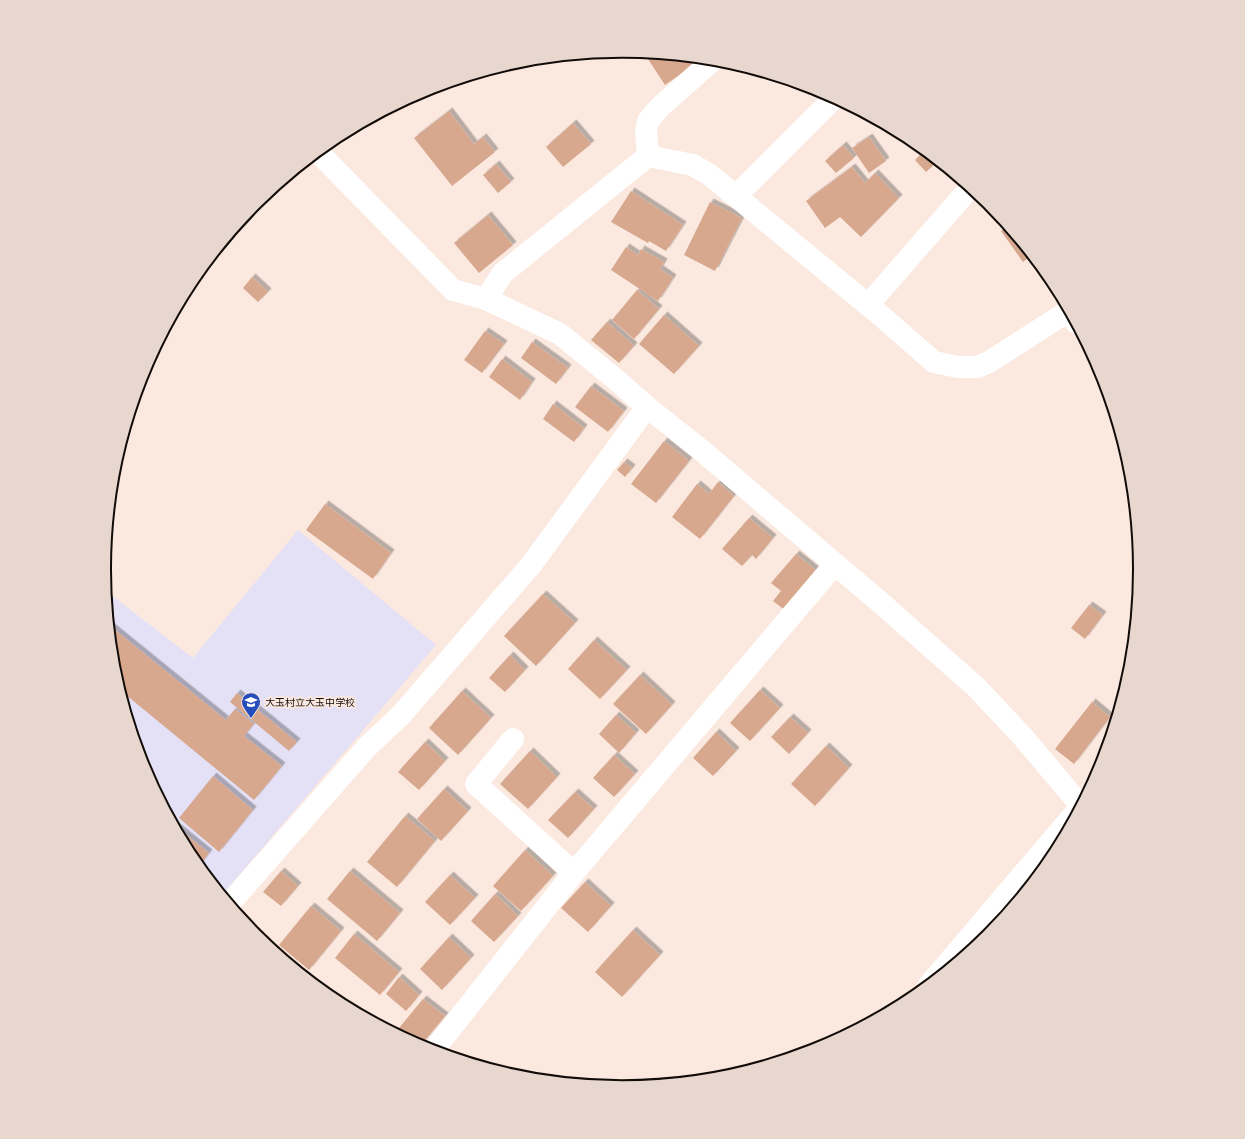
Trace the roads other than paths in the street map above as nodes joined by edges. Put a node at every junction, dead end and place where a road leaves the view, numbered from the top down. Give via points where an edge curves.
1 (707, 65) edge
2 (830, 102) edge
3 (322, 156) edge
4 (648, 156) junction
5 (736, 196) junction
6 (962, 196) dead end
7 (486, 299) junction
8 (868, 305) junction
9 (1066, 316) edge
10 (646, 407) junction
11 (835, 564) junction
12 (513, 739) dead end
13 (1078, 802) edge
14 (1065, 825) edge
15 (574, 873) junction
16 (232, 900) edge
17 (945, 966) edge
18 (437, 1046) edge

1 - 4 street via 660,107 648,122
2 - 5 street
3 - 7 street via 453,290
4 - 5 street via 693,165
4 - 7 street via 503,273
5 - 8 street
6 - 8 street
7 - 10 street via 560,334
8 - 9 street via 934,362 958,367 977,367 989,362
10 - 11 street
10 - 16 street via 531,565 401,715 367,747
11 - 13 street via 976,687 1023,737
11 - 15 street
12 - 15 street via 476,784
14 - 17 street
15 - 18 street

